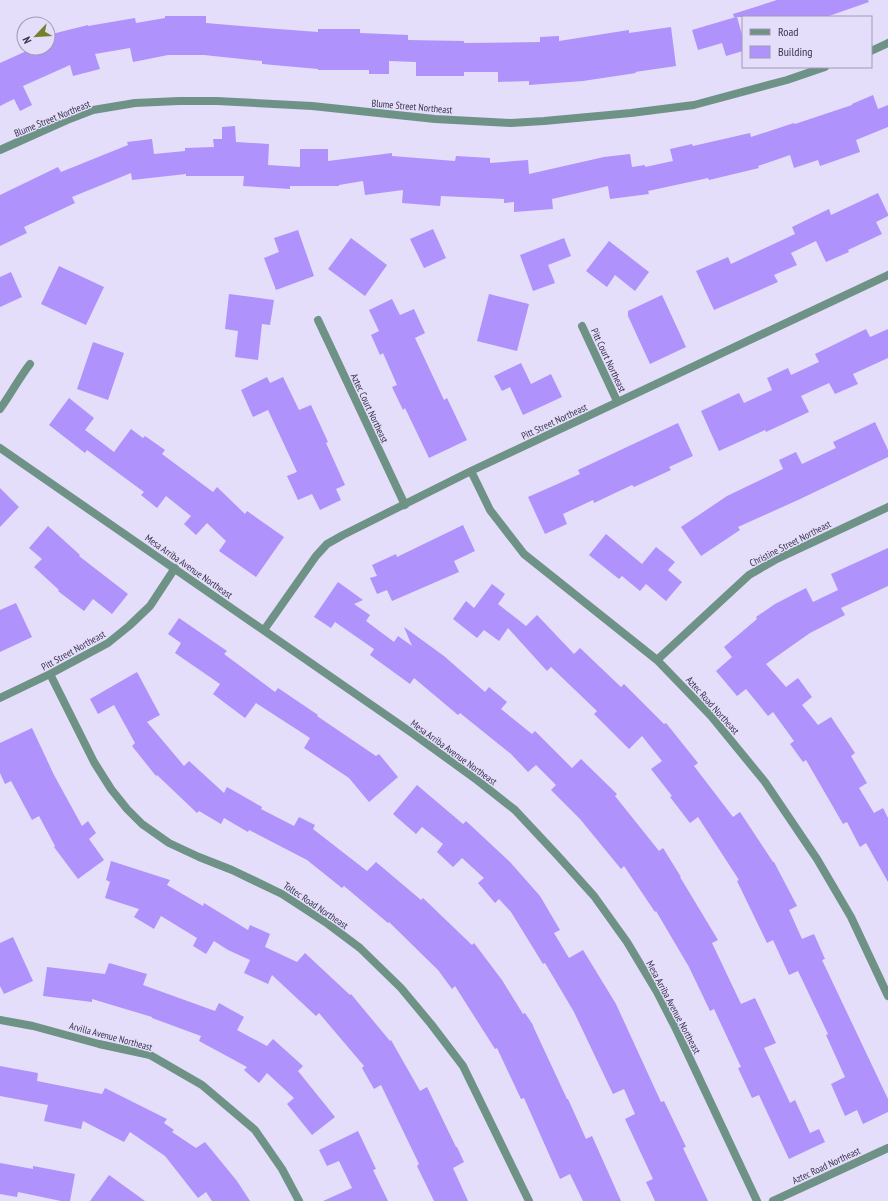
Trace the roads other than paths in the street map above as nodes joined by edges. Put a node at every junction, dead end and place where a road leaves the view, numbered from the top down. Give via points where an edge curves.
1 (888, 43) edge
2 (872, 51) edge
3 (822, 68) edge
4 (0, 150) edge
5 (888, 275) edge
6 (318, 320) dead end
7 (582, 326) dead end
8 (30, 364) dead end
9 (618, 401) junction
10 (0, 409) edge
11 (0, 448) edge
12 (471, 471) junction
13 (405, 505) junction
14 (888, 507) edge
15 (175, 568) junction
16 (264, 630) junction
17 (657, 660) junction
18 (50, 674) junction
19 (0, 698) edge
20 (888, 996) edge
21 (0, 1020) edge
22 (888, 1148) edge
23 (299, 1201) edge
24 (529, 1201) edge
25 (757, 1201) edge
26 (773, 1201) edge

1 - 2 street
3 - 4 street, Blume Street Northeast via 787,80 694,104 631,113 511,123 435,119 263,103 141,103 93,110
5 - 9 street, Pitt Street Northeast
6 - 13 street, Aztec Court Northeast
7 - 9 street, Pitt Court Northeast
8 - 10 street
9 - 12 street, Pitt Street Northeast
11 - 15 street, Mesa Arriba Avenue Northeast
12 - 13 street, Pitt Street Northeast
12 - 17 street, Aztec Road Northeast via 490,510 524,554
13 - 16 street, Pitt Street Northeast via 328,544 316,556
14 - 17 street, Christine Street Northeast via 774,560 749,575
15 - 16 street, Mesa Arriba Avenue Northeast
15 - 18 street, Pitt Street Northeast via 150,606 129,626 108,643
16 - 25 street, Mesa Arriba Avenue Northeast via 412,733 515,810 594,896 627,942 657,992
17 - 20 street, Aztec Road Northeast via 711,716 765,782 817,859 851,918
18 - 19 street, Pitt Street Northeast
18 - 24 street, Toltec Road Northeast via 94,762 111,789 142,824 169,843 282,894 360,948 401,988 462,1066
21 - 23 street, Arvilla Avenue Northeast via 150,1055 202,1085 255,1130 282,1169
22 - 26 street, Aztec Road Northeast

